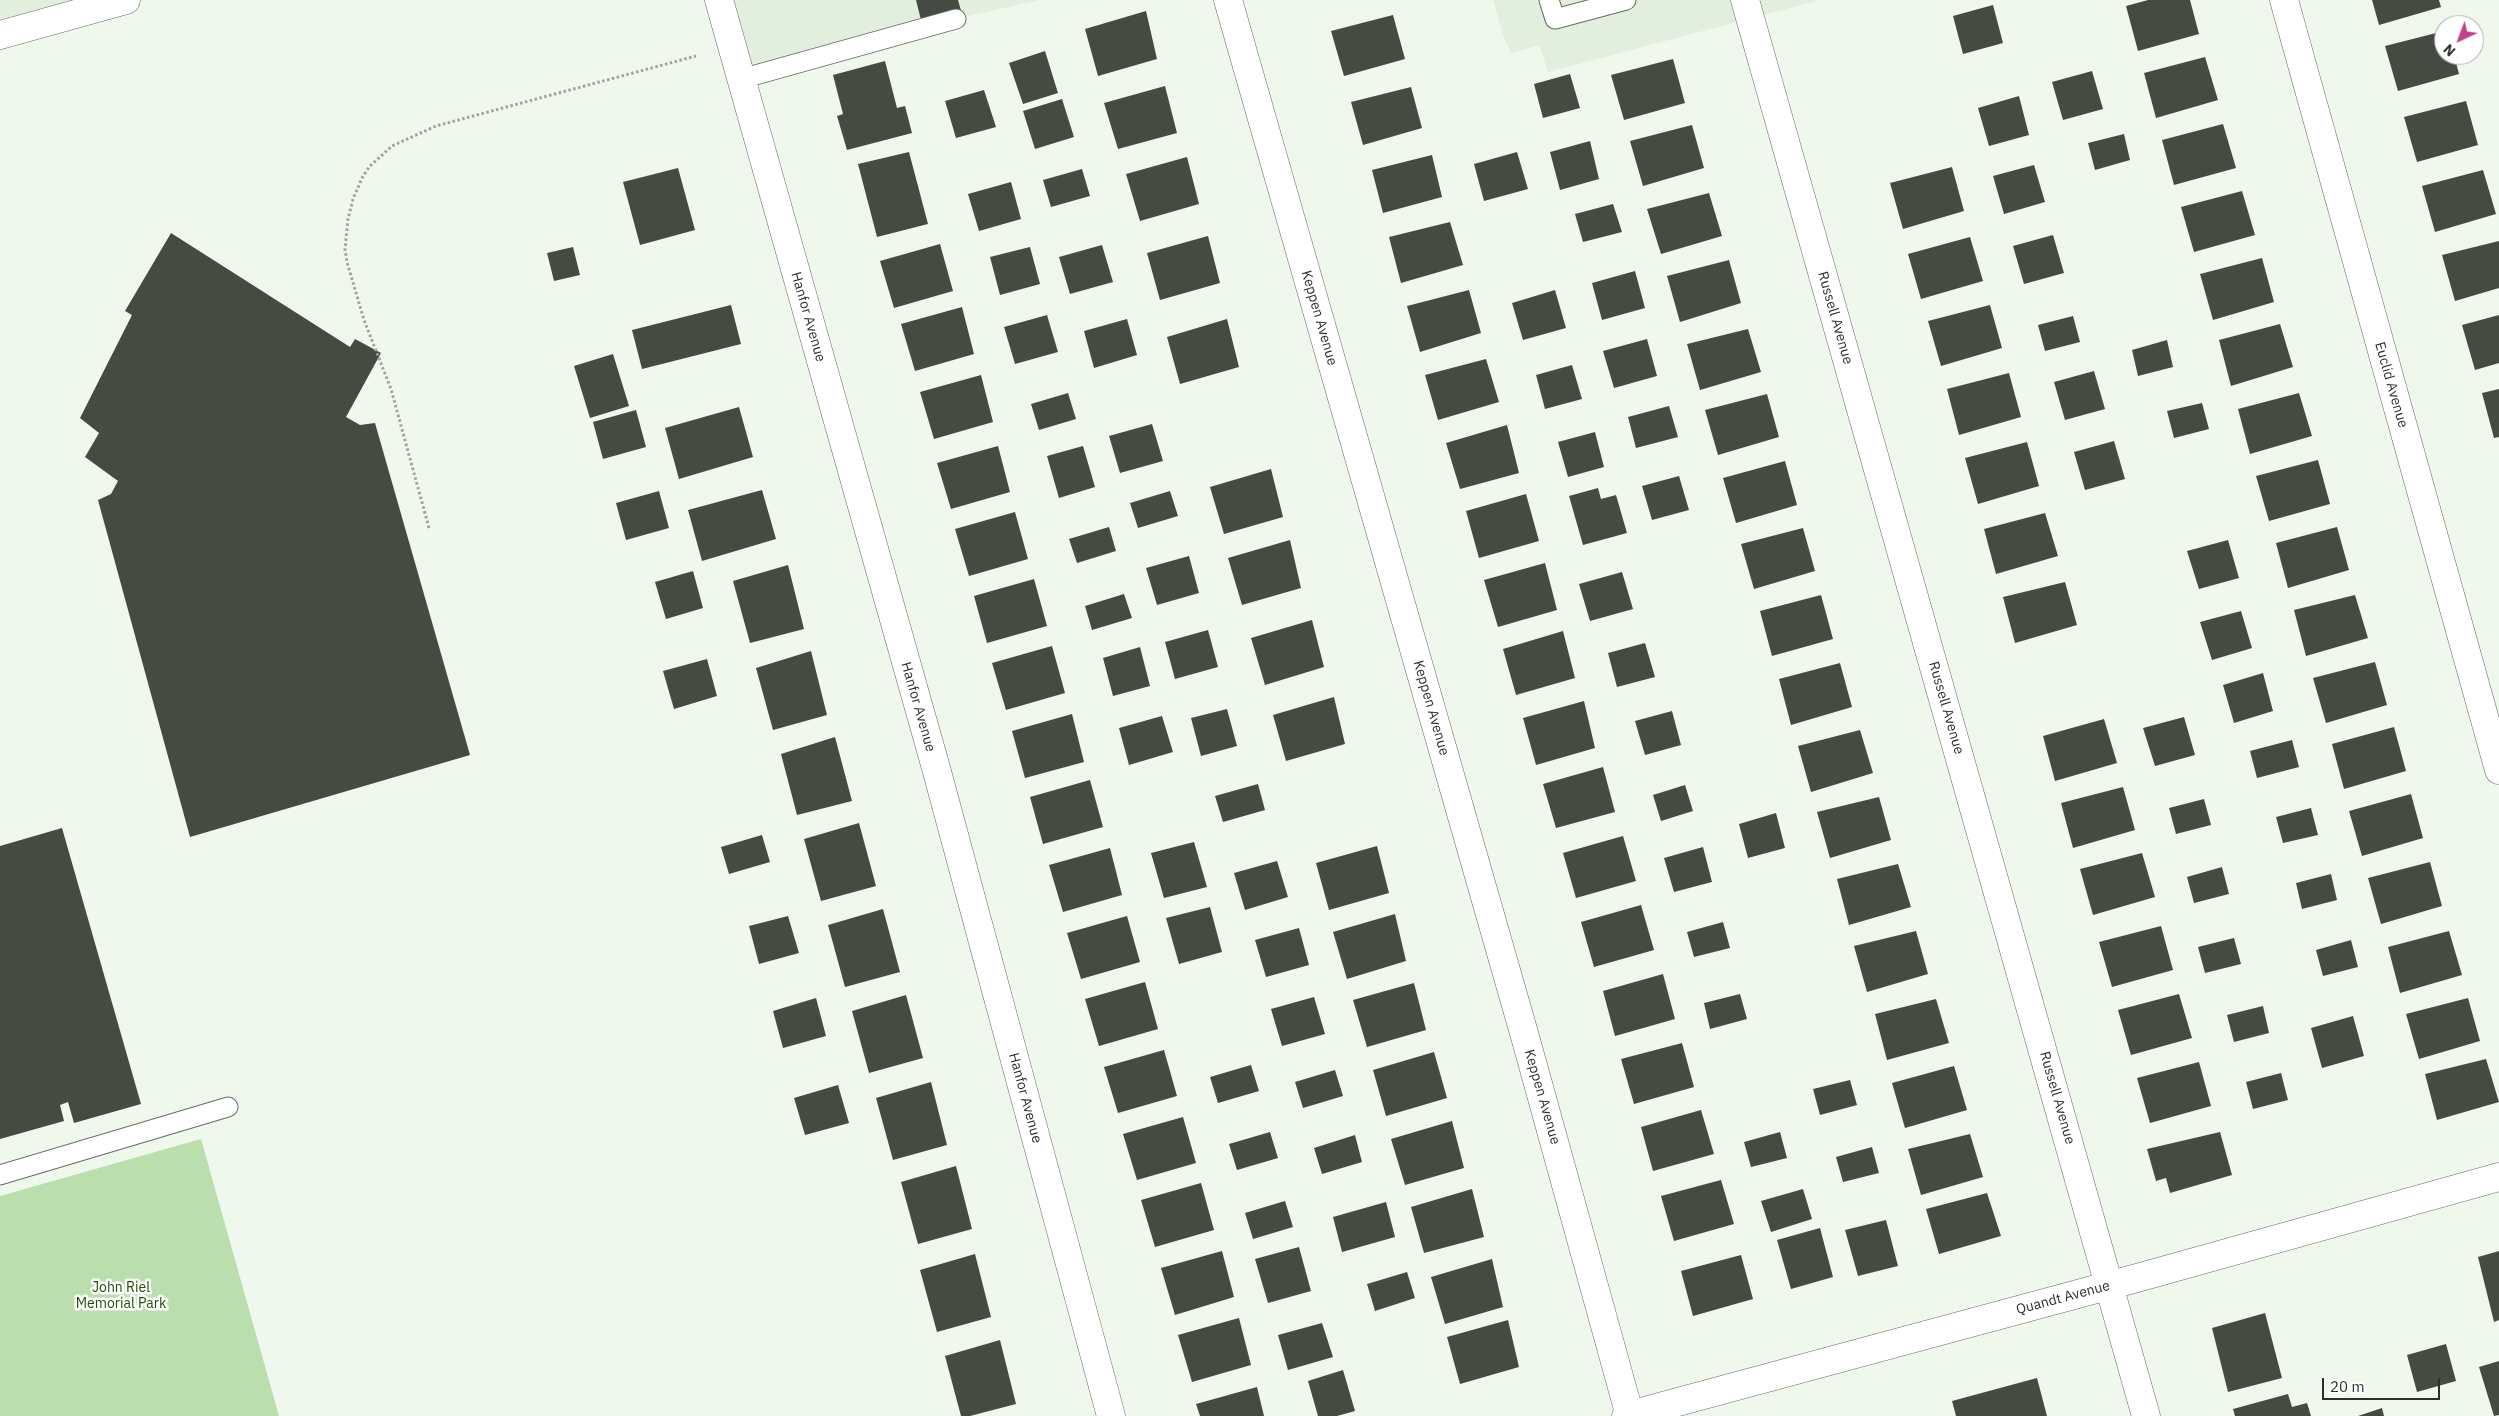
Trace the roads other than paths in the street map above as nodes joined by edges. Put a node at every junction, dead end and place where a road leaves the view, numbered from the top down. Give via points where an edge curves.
1 (126, 0) edge
2 (719, 0) edge
3 (1228, 0) edge
4 (1549, 0) edge
5 (1626, 0) edge
6 (1745, 0) edge
7 (2284, 0) edge
8 (956, 19) dead end
9 (0, 34) edge
10 (742, 79) junction
11 (2499, 770) edge
12 (228, 1107) dead end
13 (0, 1175) edge
14 (2499, 1176) edge
15 (2110, 1285) junction
16 (1111, 1416) edge
17 (1629, 1416) edge
18 (2146, 1416) edge

1 - 9 street
2 - 10 street, Hanfor Avenue
3 - 17 street, Keppen Avenue via 1518,1014
4 - 5 lane via 1554,19
6 - 15 street, Russell Avenue
7 - 11 street, Euclid Avenue
8 - 10 lane
10 - 16 street, Hanfor Avenue via 938,778
12 - 13 lane
14 - 15 street, Quandt Avenue
15 - 17 street, Quandt Avenue
15 - 18 street, Russell Avenue

